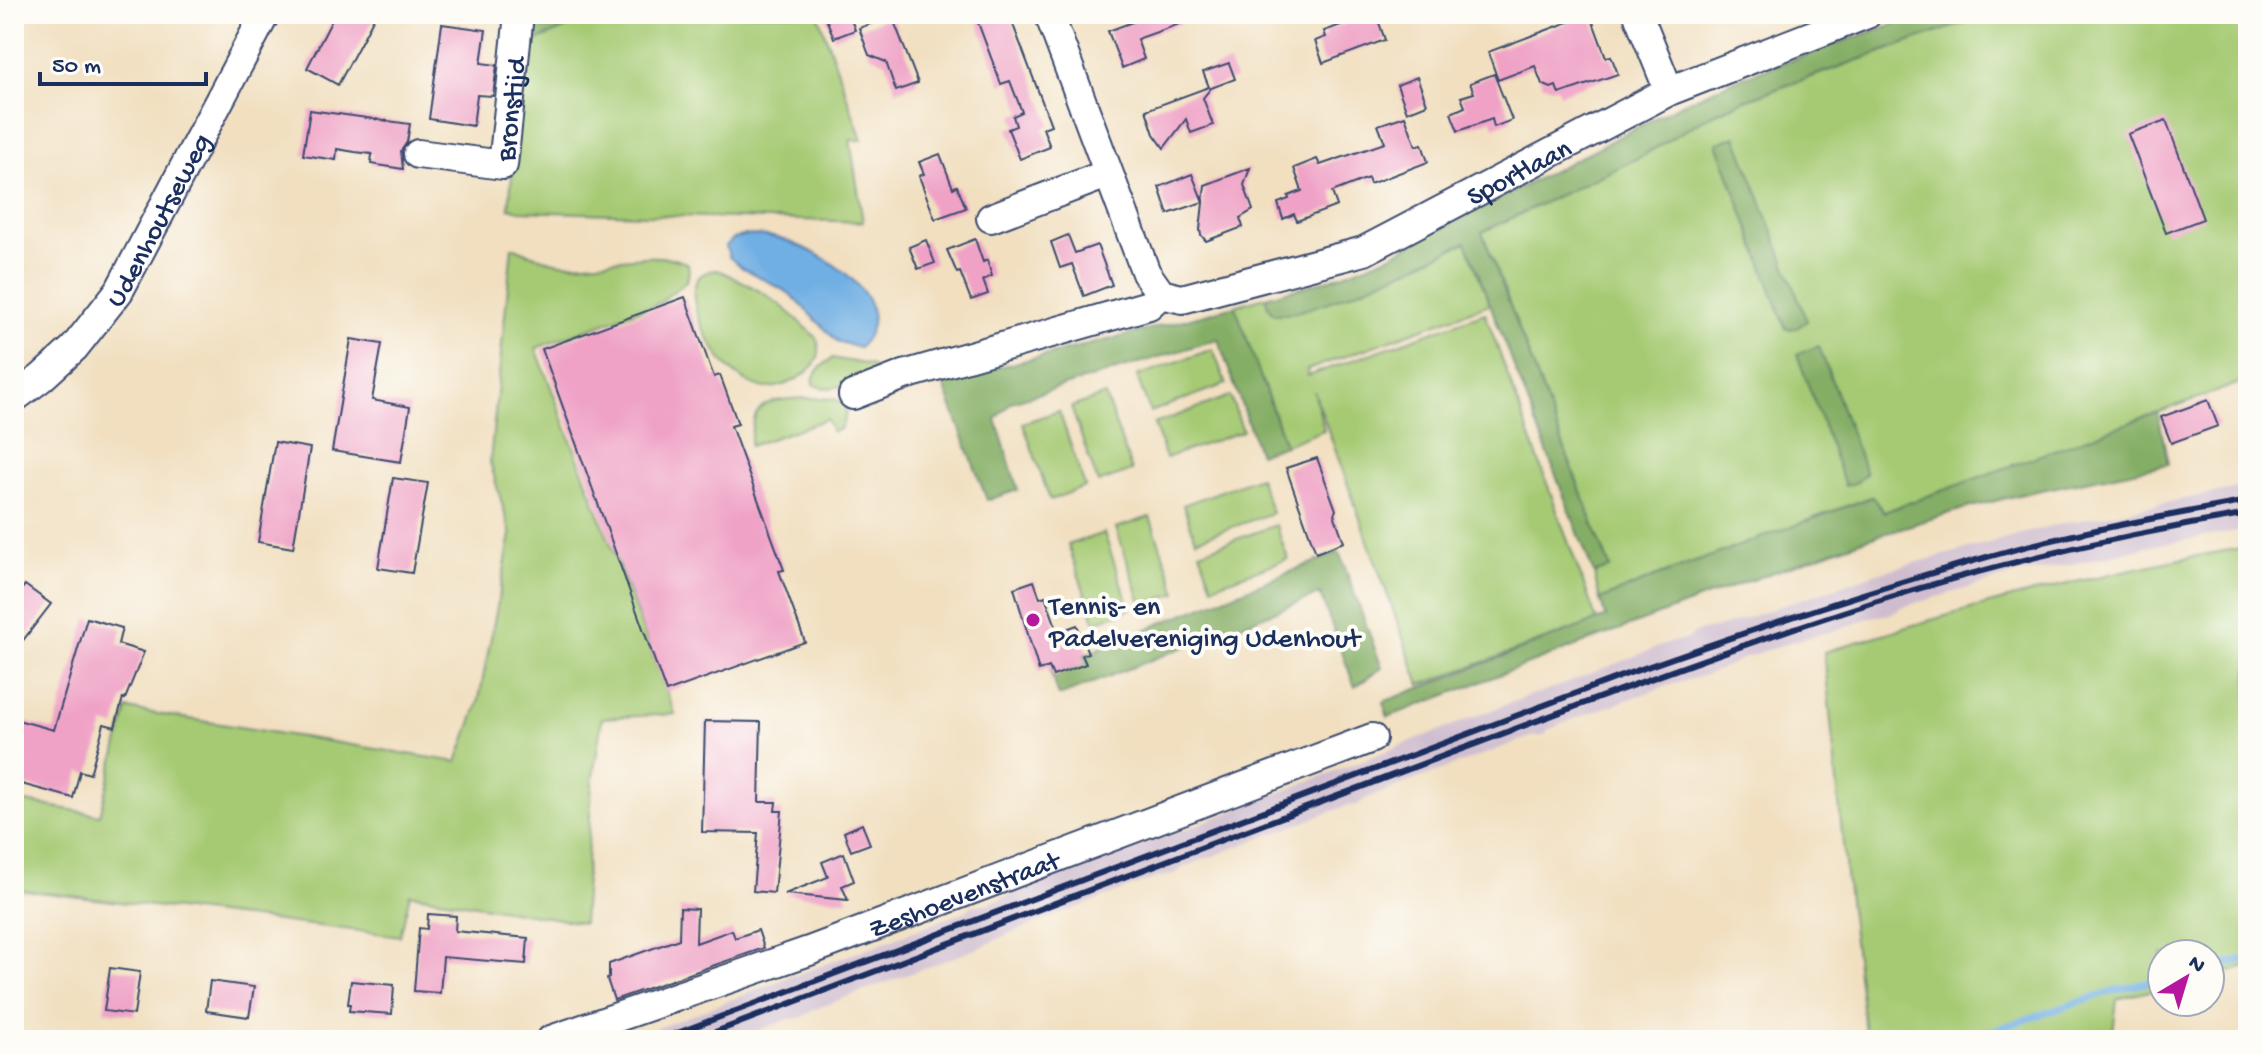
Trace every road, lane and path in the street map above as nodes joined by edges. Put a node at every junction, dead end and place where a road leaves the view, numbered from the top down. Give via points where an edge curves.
1 (265, 14) edge
2 (519, 14) edge
3 (1049, 14) edge
4 (1638, 14) edge
5 (1867, 14) edge
6 (1669, 91) junction
7 (418, 154) dead end
8 (1107, 174) junction
9 (991, 218) dead end
10 (1161, 294) junction
11 (853, 395) dead end
12 (14, 398) edge
13 (1372, 738) dead end
14 (551, 1040) edge

1 - 12 street, Udenhoutseweg via 119,291 74,348
2 - 7 street, Bronstijd via 503,165
3 - 8 street
4 - 6 street
5 - 6 street, Sportlaan
6 - 10 street, Sportlaan via 1364,251 1182,299
8 - 9 street
8 - 10 street via 1146,273
10 - 11 street, Sportlaan via 1149,305 904,375
13 - 14 street, Zeshoevenstraat via 809,951

